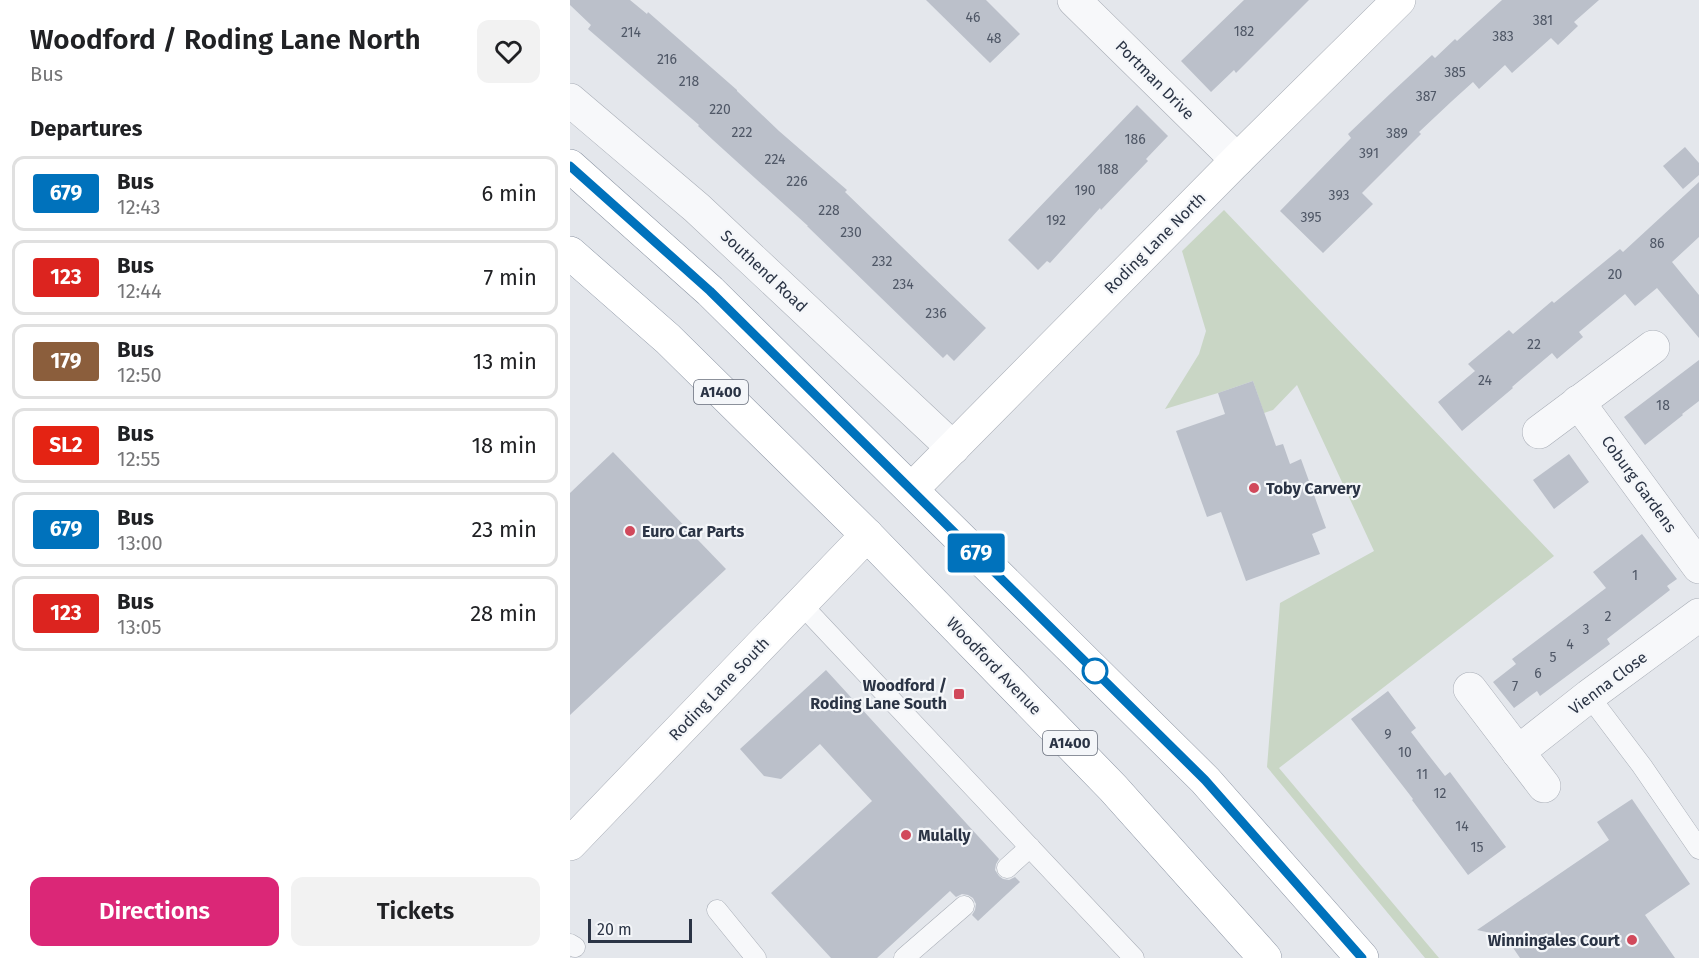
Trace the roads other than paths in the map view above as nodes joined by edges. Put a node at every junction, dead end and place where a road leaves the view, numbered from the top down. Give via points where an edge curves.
1 (1074, 0) edge
2 (1400, 0) edge
3 (570, 100) edge
4 (1237, 160) junction
5 (570, 166) edge
6 (570, 253) edge
7 (1653, 347) dead end
8 (1578, 402) junction
9 (1539, 432) dead end
10 (953, 448) junction
11 (912, 489) junction
12 (867, 535) junction
13 (1699, 567) edge
14 (801, 604) junction
15 (1699, 615) edge
16 (1470, 689) dead end
17 (1589, 696) junction
18 (1518, 752) junction
19 (1544, 786) dead end
20 (570, 844) edge
21 (1030, 847) junction
22 (1699, 849) edge
23 (1007, 868) dead end
24 (964, 906) dead end
25 (717, 910) dead end
26 (756, 958) edge
27 (904, 958) edge
28 (1134, 958) edge
29 (1265, 958) edge
30 (1362, 958) edge

1 - 4 street, Portman Drive
2 - 4 main road, Roding Lane North
3 - 10 street, Southend Road via 697,208
4 - 10 main road, Roding Lane North
5 - 11 main road via 710,291
6 - 12 main road, A1400 via 668,339
7 - 8 street
8 - 9 street
8 - 13 street, Coburg Gardens
10 - 11 main road, Roding Lane North
11 - 30 main road via 1205,780
12 - 14 main road, Roding Lane South
12 - 29 main road, Woodford Avenue / A1400 via 1113,788
14 - 20 main road, Roding Lane South
14 - 21 lane
15 - 17 street, Vienna Close
16 - 18 street
17 - 18 street, Vienna Close
17 - 22 lane
18 - 19 street
21 - 23 lane
21 - 28 lane
24 - 27 lane
25 - 26 lane

